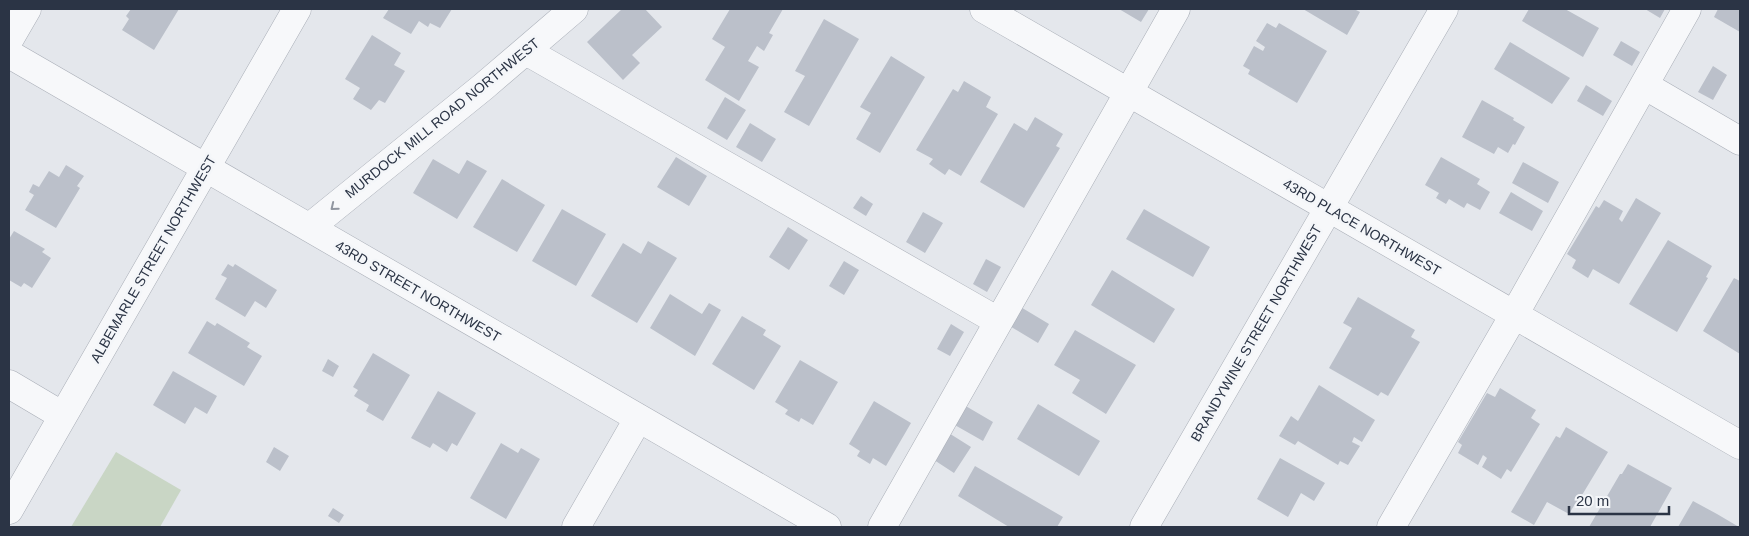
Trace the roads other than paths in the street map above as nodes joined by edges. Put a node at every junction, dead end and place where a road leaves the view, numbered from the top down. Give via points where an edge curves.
1 (27, 9) edge
2 (297, 9) edge
3 (574, 9) edge
4 (984, 9) edge
5 (1176, 9) edge
6 (1444, 9) edge
7 (1687, 9) edge
8 (9, 40) edge
9 (526, 51) junction
10 (9, 54) edge
11 (1644, 85) junction
12 (1128, 92) junction
13 (1740, 141) edge
14 (205, 168) junction
15 (1329, 208) junction
16 (310, 227) junction
17 (1514, 315) junction
18 (998, 321) junction
19 (9, 384) edge
20 (63, 416) junction
21 (638, 420) junction
22 (1740, 445) edge
23 (9, 510) edge
24 (576, 527) edge
25 (827, 527) edge
26 (882, 527) edge
27 (1144, 527) edge
28 (1391, 527) edge

1 - 8 street
2 - 14 street, ALBEMARLE STREET NORTHWEST
3 - 9 street, MURDOCK MILL ROAD NORTHWEST
4 - 12 street, 43RD PLACE NORTHWEST
5 - 12 street
6 - 15 street, BRANDYWINE STREET NORTHWEST
7 - 11 street
9 -> 16 street, MURDOCK MILL ROAD NORTHWEST
9 - 18 street
10 - 14 street, 43RD STREET NORTHWEST
11 - 13 street
11 - 17 street
12 - 15 street, 43RD PLACE NORTHWEST
12 - 18 street
14 - 16 street, 43RD STREET NORTHWEST
14 - 20 street, ALBEMARLE STREET NORTHWEST
15 - 17 street, 43RD PLACE NORTHWEST
15 - 27 street, BRANDYWINE STREET NORTHWEST
16 - 21 street, 43RD STREET NORTHWEST
17 - 22 street, 43RD PLACE NORTHWEST
17 - 28 street
18 - 26 street
19 - 20 street
20 - 23 street, ALBEMARLE STREET NORTHWEST
21 - 24 street
21 - 25 street, 43RD STREET NORTHWEST

